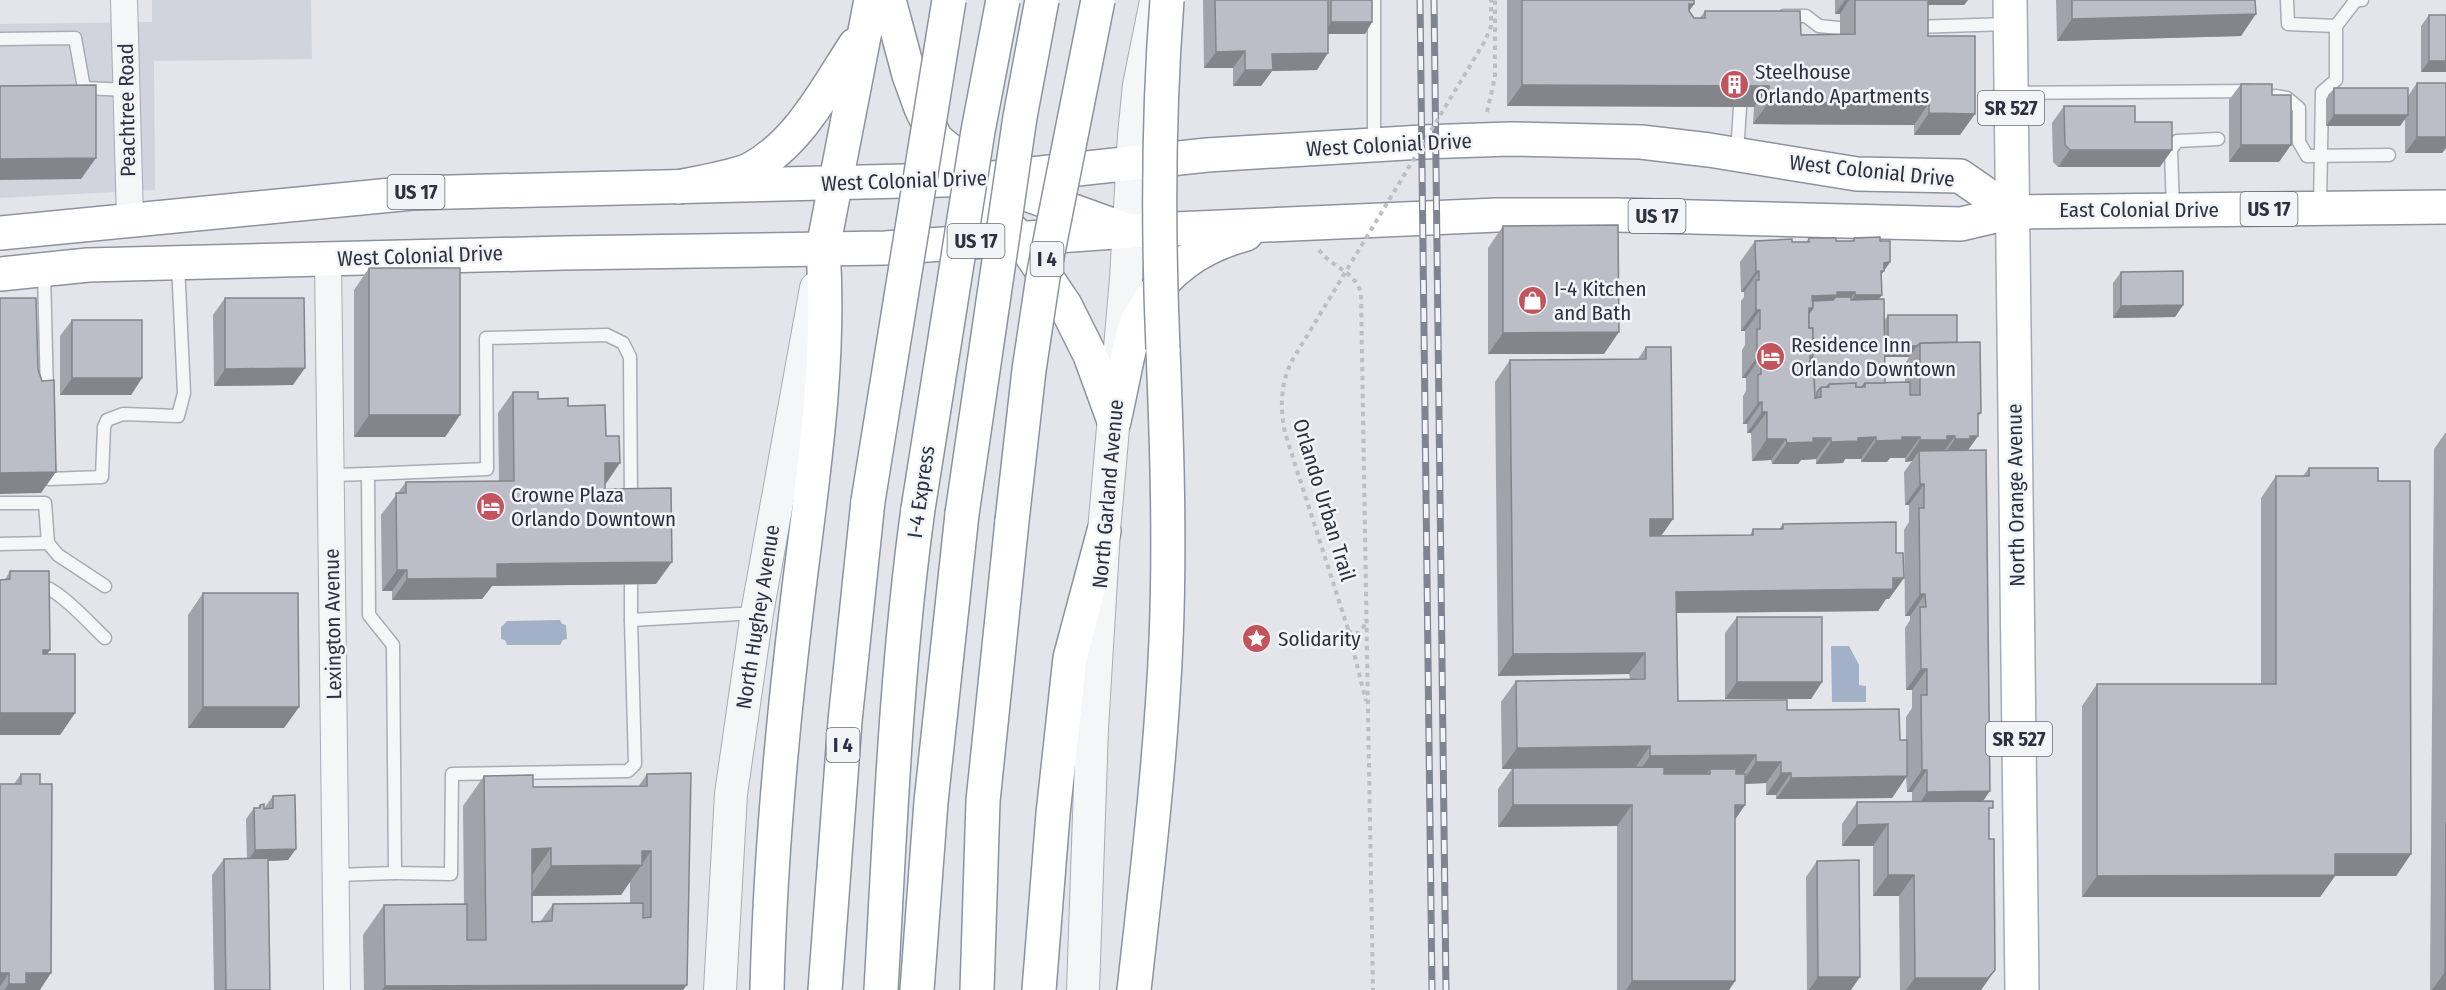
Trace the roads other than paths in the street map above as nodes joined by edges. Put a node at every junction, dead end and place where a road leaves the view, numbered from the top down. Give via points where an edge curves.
1 (124, 0) edge
2 (889, 0) edge
3 (949, 0) edge
4 (1003, 0) edge
5 (1042, 0) edge
6 (1098, 0) edge
7 (1156, 0) edge
8 (1167, 0) edge
9 (1374, 0) edge
10 (2287, 0) edge
11 (2362, 0) edge
12 (2010, 12) edge
13 (867, 16) edge
14 (1772, 16) edge
15 (2336, 26) junction
16 (1913, 27) edge
17 (1839, 28) dead end
18 (0, 39) edge
19 (84, 88) junction
20 (127, 90) junction
21 (2011, 93) junction
22 (72, 100) edge
23 (1740, 107) edge
24 (2217, 139) dead end
25 (1374, 145) junction
26 (1737, 155) junction
27 (2389, 155) dead end
28 (2320, 156) junction
29 (1132, 162) junction
30 (971, 180) junction
31 (835, 184) junction
32 (679, 187) junction
33 (2446, 207) edge
34 (2320, 209) junction
35 (2173, 210) junction
36 (2012, 212) junction
37 (130, 219) junction
38 (1301, 223) junction
39 (1129, 231) junction
40 (0, 233) edge
41 (1020, 238) junction
42 (823, 248) junction
43 (328, 259) junction
44 (178, 262) junction
45 (44, 269) junction
46 (0, 273) edge
47 (47, 409) edge
48 (1114, 421) junction
49 (49, 455) edge
50 (368, 474) junction
51 (332, 475) junction
52 (0, 503) edge
53 (631, 516) edge
54 (1104, 531) junction
55 (48, 543) junction
56 (0, 544) edge
57 (631, 551) edge
58 (21, 584) edge
59 (105, 586) dead end
60 (65, 601) junction
61 (50, 609) edge
62 (757, 613) junction
63 (632, 623) junction
64 (105, 638) dead end
65 (394, 873) junction
66 (335, 875) junction
67 (336, 990) edge
68 (720, 990) edge
69 (766, 990) edge
70 (825, 990) edge
71 (880, 990) edge
72 (917, 990) edge
73 (977, 990) edge
74 (1039, 990) edge
75 (1083, 990) edge
76 (1134, 990) edge
77 (2022, 990) edge

1 - 20 street, Peachtree Road
2 - 30 main road via 921,108 936,139
3 - 70 main road, I 4, bridge via 868,501 844,731
4 - 71 main road, I-4 Express, bridge via 978,131 909,572
5 - 72 main road, I-4 Express, bridge via 1018,129 962,514 931,802
6 - 73 main road, I 4, bridge via 1043,277 1029,370 983,801
7 - 29 street, North Garland Avenue via 1139,85
8 - 76 main road, bridge via 1158,173 1168,480 1166,641 1155,794
9 - 25 lane
10 - 15 lane via 2289,24
11 - 15 lane via 2356,0
12 - 16 lane
12 - 21 main road, North Orange Avenue / SR 527
13 - 31 main road
13 - 32 main road via 813,109 784,144 750,170
14 - 17 lane via 1806,16 1819,26
15 - 28 lane via 2337,80 2322,92
18 - 19 lane via 75,38
19 - 20 lane
19 - 22 lane
20 - 37 street, Peachtree Road
21 - 28 lane via 2245,90 2287,98 2299,108 2299,142 2307,156
21 - 36 main road, North Orange Avenue / SR 527
23 - 26 lane
24 - 35 lane via 2177,141 2171,150
25 - 26 main road, West Colonial Drive / US 17 via 1587,140 1669,145
25 - 29 main road, West Colonial Drive / US 17
26 - 36 main road, West Colonial Drive / US 17 via 1857,174 1960,176
27 - 28 lane
28 - 34 lane
29 - 30 main road, West Colonial Drive / US 17
29 - 39 street, North Garland Avenue
30 - 31 main road, West Colonial Drive / US 17
30 - 39 main road
30 - 41 main road
31 - 32 main road, West Colonial Drive / US 17
31 - 42 main road
32 - 37 main road, West Colonial Drive / US 17 via 412,192
33 - 34 main road, East Colonial Drive / US 17
34 - 35 main road, East Colonial Drive / US 17
35 - 36 main road, East Colonial Drive / US 17
36 - 38 main road, West Colonial Drive / US 17 via 1961,224 1580,215
36 - 77 main road, North Orange Avenue / SR 527
37 - 40 main road, West Colonial Drive / US 17
38 - 39 main road, West Colonial Drive / US 17
38 - 48 main road via 1223,241 1192,256 1172,272 1156,290 1135,328
39 - 41 main road, West Colonial Drive / US 17
39 - 48 street, North Garland Avenue
41 - 42 main road, West Colonial Drive / US 17 via 885,248
41 - 48 main road via 1081,334
42 - 43 main road, West Colonial Drive / US 17
42 - 62 street, North Hughey Avenue
42 - 69 main road via 826,290 821,413 784,717
43 - 44 main road, West Colonial Drive / US 17
43 - 51 street, Lexington Avenue
44 - 45 main road, West Colonial Drive / US 17
44 - 49 lane via 184,393 178,416 123,414 107,420 102,477 49,479
45 - 46 main road, West Colonial Drive / US 17
45 - 47 lane
48 - 54 street, North Garland Avenue
50 - 51 lane
50 - 53 lane via 487,469 486,338 608,335 623,343 630,357
50 - 65 lane via 369,615 393,645
51 - 66 street, Lexington Avenue
52 - 55 lane via 45,502
54 - 74 main road via 1070,658
54 - 75 street, North Garland Avenue
55 - 56 lane
55 - 59 lane via 58,555
57 - 63 lane
58 - 60 lane via 42,584
60 - 61 lane
60 - 64 lane
62 - 63 lane
62 - 68 street, North Hughey Avenue via 731,794
63 - 65 lane via 634,764 628,771 452,774 451,874
65 - 66 lane
66 - 67 street, Lexington Avenue

